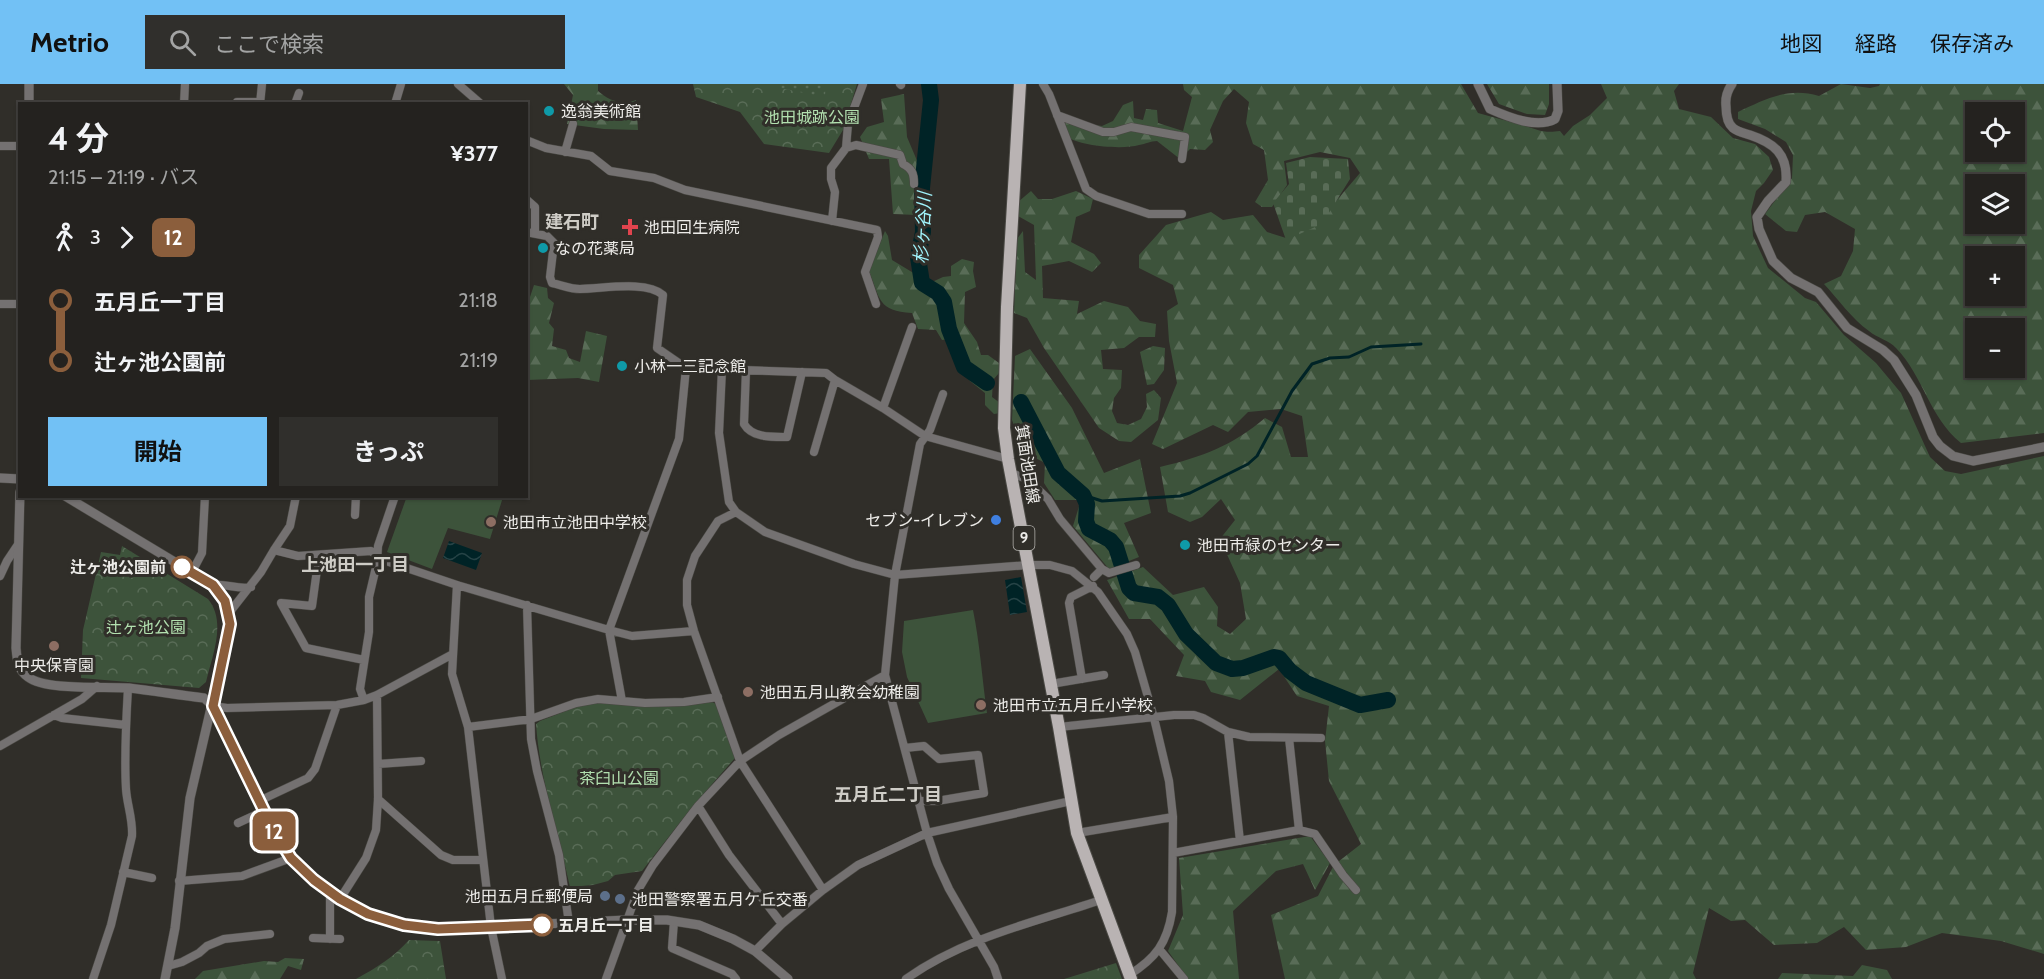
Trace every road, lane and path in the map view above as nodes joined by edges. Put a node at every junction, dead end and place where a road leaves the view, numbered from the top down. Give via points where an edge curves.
1 (29, 84) edge
2 (185, 84) edge
3 (262, 84) edge
4 (401, 84) edge
5 (458, 84) edge
6 (863, 84) edge
7 (1020, 84) edge
8 (1043, 84) edge
9 (1478, 84) edge
10 (1557, 84) edge
11 (1732, 84) edge
12 (299, 93) dead end
13 (29, 102) edge
14 (184, 102) edge
15 (260, 102) edge
16 (296, 102) edge
17 (396, 102) edge
18 (479, 102) edge
19 (1057, 115) junction
20 (573, 124) dead end
21 (528, 141) edge
22 (0, 146) edge
23 (18, 146) edge
24 (846, 148) junction
25 (565, 152) junction
26 (1182, 159) dead end
27 (914, 184) dead end
28 (528, 201) edge
29 (1182, 214) dead end
30 (832, 220) junction
31 (531, 232) edge
32 (0, 304) edge
33 (18, 304) edge
34 (876, 304) dead end
35 (912, 327) dead end
36 (686, 368) junction
37 (722, 369) junction
38 (746, 370) junction
39 (802, 372) junction
40 (835, 380) junction
41 (943, 394) dead end
42 (883, 408) junction
43 (925, 436) junction
44 (2044, 447) edge
45 (814, 452) dead end
46 (1008, 459) junction
47 (1011, 473) junction
48 (0, 478) edge
49 (18, 478) edge
50 (20, 498) edge
51 (68, 498) edge
52 (205, 498) edge
53 (296, 498) edge
54 (356, 498) edge
55 (394, 498) edge
56 (736, 512) junction
57 (355, 515) dead end
58 (17, 546) junction
59 (274, 550) junction
60 (378, 554) junction
61 (319, 555) junction
62 (1029, 565) junction
63 (1136, 566) dead end
64 (1102, 569) junction
65 (192, 572) junction
66 (895, 575) junction
67 (0, 576) edge
68 (1094, 577) dead end
69 (213, 585) junction
70 (457, 585) junction
71 (1093, 586) junction
72 (250, 587) junction
73 (526, 605) junction
74 (229, 613) junction
75 (609, 630) junction
76 (694, 631) junction
77 (452, 655) junction
78 (364, 660) junction
79 (885, 675) junction
80 (1104, 675) dead end
81 (1082, 679) junction
82 (1051, 684) junction
83 (97, 686) junction
84 (128, 688) junction
85 (377, 695) junction
86 (718, 697) junction
87 (364, 700) junction
88 (622, 701) junction
89 (337, 705) junction
90 (213, 706) junction
91 (54, 715) junction
92 (1154, 717) junction
93 (531, 719) junction
94 (126, 725) junction
95 (468, 727) junction
96 (1059, 727) junction
97 (1228, 732) junction
98 (1289, 738) junction
99 (1321, 738) dead end
100 (0, 746) edge
101 (905, 748) junction
102 (421, 761) dead end
103 (740, 761) junction
104 (378, 764) junction
105 (378, 799) junction
106 (259, 801) junction
107 (919, 801) junction
108 (1071, 801) junction
109 (698, 806) junction
110 (264, 811) junction
111 (1173, 817) junction
112 (237, 823) dead end
113 (1299, 830) junction
114 (927, 833) junction
115 (1077, 833) junction
116 (1240, 841) junction
117 (1173, 853) junction
118 (291, 858) junction
119 (483, 860) junction
120 (123, 872) junction
121 (153, 878) dead end
122 (179, 881) junction
123 (823, 890) junction
124 (1356, 890) dead end
125 (330, 892) junction
126 (340, 899) junction
127 (1101, 900) junction
128 (626, 920) junction
129 (674, 921) junction
130 (569, 923) junction
131 (782, 924) junction
132 (491, 927) junction
133 (270, 934) dead end
134 (313, 938) dead end
135 (330, 939) junction
136 (339, 939) dead end
137 (978, 940) junction
138 (1160, 950) junction
139 (756, 951) junction
140 (168, 966) junction
141 (1130, 977) edge
142 (93, 979) edge
143 (165, 979) edge
144 (502, 979) edge
145 (606, 979) edge
146 (736, 979) edge
147 (788, 979) edge
148 (906, 979) edge
149 (998, 979) edge
150 (1184, 979) edge

1 - 13 street
2 - 14 street
3 - 15 street
4 - 17 street
5 - 18 street
6 - 24 street via 848,124
7 - 46 main road, 箕面池田線 / 9 via 1007,307 1004,428
8 - 19 street
9 - 10 street via 1490,109 1541,123 1555,119
11 - 44 street via 1726,99 1729,123 1776,148 1787,170 1786,182 1757,217 1773,261 1791,278 1818,292 1847,328 1894,360 1916,395 1933,437 1946,452 1973,461
12 - 16 street
19 - 26 street via 1103,132 1131,127 1185,136
19 - 29 street via 1086,189 1149,214
20 - 25 street
21 - 25 street
22 - 23 street
24 - 27 street via 856,145 900,155 903,164 911,168
24 - 30 street via 831,168 835,192
25 - 30 street via 591,156 610,171
28 - 31 street via 535,207
30 - 34 street via 877,230 865,272
31 - 36 street via 547,236 554,243 552,284 578,289 656,289 663,295 657,348
32 - 33 street
35 - 42 street
36 - 37 street
36 - 75 street via 679,439
37 - 38 street
37 - 56 street via 719,433 729,502
38 - 39 street
38 - 39 street via 747,430 787,437
39 - 40 street via 826,373
40 - 42 street
40 - 45 street
41 - 43 street
42 - 43 street
43 - 46 street
43 - 66 street via 920,444
46 - 47 main road, 箕面池田線 / 9
47 - 62 main road, 箕面池田線 / 9
47 - 64 street via 1027,479 1048,498 1060,519
48 - 49 street
50 - 58 street
51 - 65 street
52 - 65 street via 202,554
53 - 59 street via 291,526
54 - 57 street
55 - 60 street
56 - 66 street via 765,532
56 - 76 street via 718,521 695,556 687,580 687,605
58 - 67 street
58 - 83 street via 16,648 20,669 42,684
59 - 61 street via 298,556
59 - 72 street
60 - 61 street via 371,551
60 - 70 street via 383,560
60 - 78 street via 369,597
61 - 78 street via 312,606 280,603 306,648
62 - 66 street
62 - 71 street via 1072,571
62 - 82 main road, 箕面池田線 / 9
63 - 64 street via 1108,573
64 - 68 street
65 - 69 street
66 - 79 street
69 - 72 street
69 - 74 street
70 - 73 street
70 - 77 street
71 - 81 street via 1071,597 1069,603
71 - 92 street via 1127,634
72 - 74 street
73 - 75 street
73 - 93 street
74 - 90 street
75 - 76 street via 632,636
75 - 88 street
76 - 86 street
77 - 85 street
77 - 95 street via 452,674
78 - 87 street via 360,689
79 - 101 street
79 - 103 street
80 - 81 street
81 - 82 street
82 - 96 main road, 箕面池田線 / 9
83 - 84 street
83 - 91 street
84 - 90 street via 204,698
84 - 94 street
85 - 87 street
85 - 104 street
86 - 88 street via 684,702
86 - 103 street
87 - 89 street
88 - 93 street via 598,699 576,703
89 - 90 street
89 - 106 street via 315,769 308,778
90 - 106 street
90 - 122 street via 190,798
91 - 94 street
91 - 100 street
92 - 96 street
92 - 97 street via 1194,715
92 - 111 street
93 - 95 street
93 - 130 street via 531,739 559,855
94 - 120 street via 126,792 133,824
95 - 119 street
96 - 108 main road, 箕面池田線 / 9
97 - 98 street
97 - 116 street
98 - 99 street
98 - 113 street
101 - 107 street
101 - 107 street via 924,746 939,759 978,754 984,793
102 - 104 street
103 - 109 street
103 - 123 street
104 - 105 street
105 - 119 street via 441,855 453,860
105 - 126 street via 376,830 366,858
106 - 110 street
107 - 114 street
108 - 114 street
108 - 115 main road, 箕面池田線 / 9
109 - 128 street via 653,864
109 - 131 street via 729,855
110 - 112 street
110 - 118 street
111 - 115 street
111 - 117 street
113 - 116 street
113 - 124 street via 1315,834
114 - 123 street via 858,865
114 - 137 street via 941,871
115 - 127 main road, 箕面池田線 / 9
116 - 117 street
117 - 138 street via 1171,922
118 - 122 street via 242,876
118 - 125 street
119 - 132 street
120 - 121 street
120 - 142 street
122 - 140 street
123 - 131 street
125 - 126 street
125 - 135 street
126 - 132 street via 368,914 404,925 438,929
127 - 137 street
127 - 141 main road, 箕面池田線 / 9
128 - 129 street
128 - 130 street
128 - 145 street
129 - 139 street via 699,925
129 - 146 street via 672,948
130 - 132 street
131 - 139 street
132 - 144 street
133 - 140 street via 224,939
134 - 135 street
135 - 136 street
137 - 148 street via 942,956
137 - 149 street
138 - 141 street
138 - 150 street
139 - 147 street
140 - 143 street

